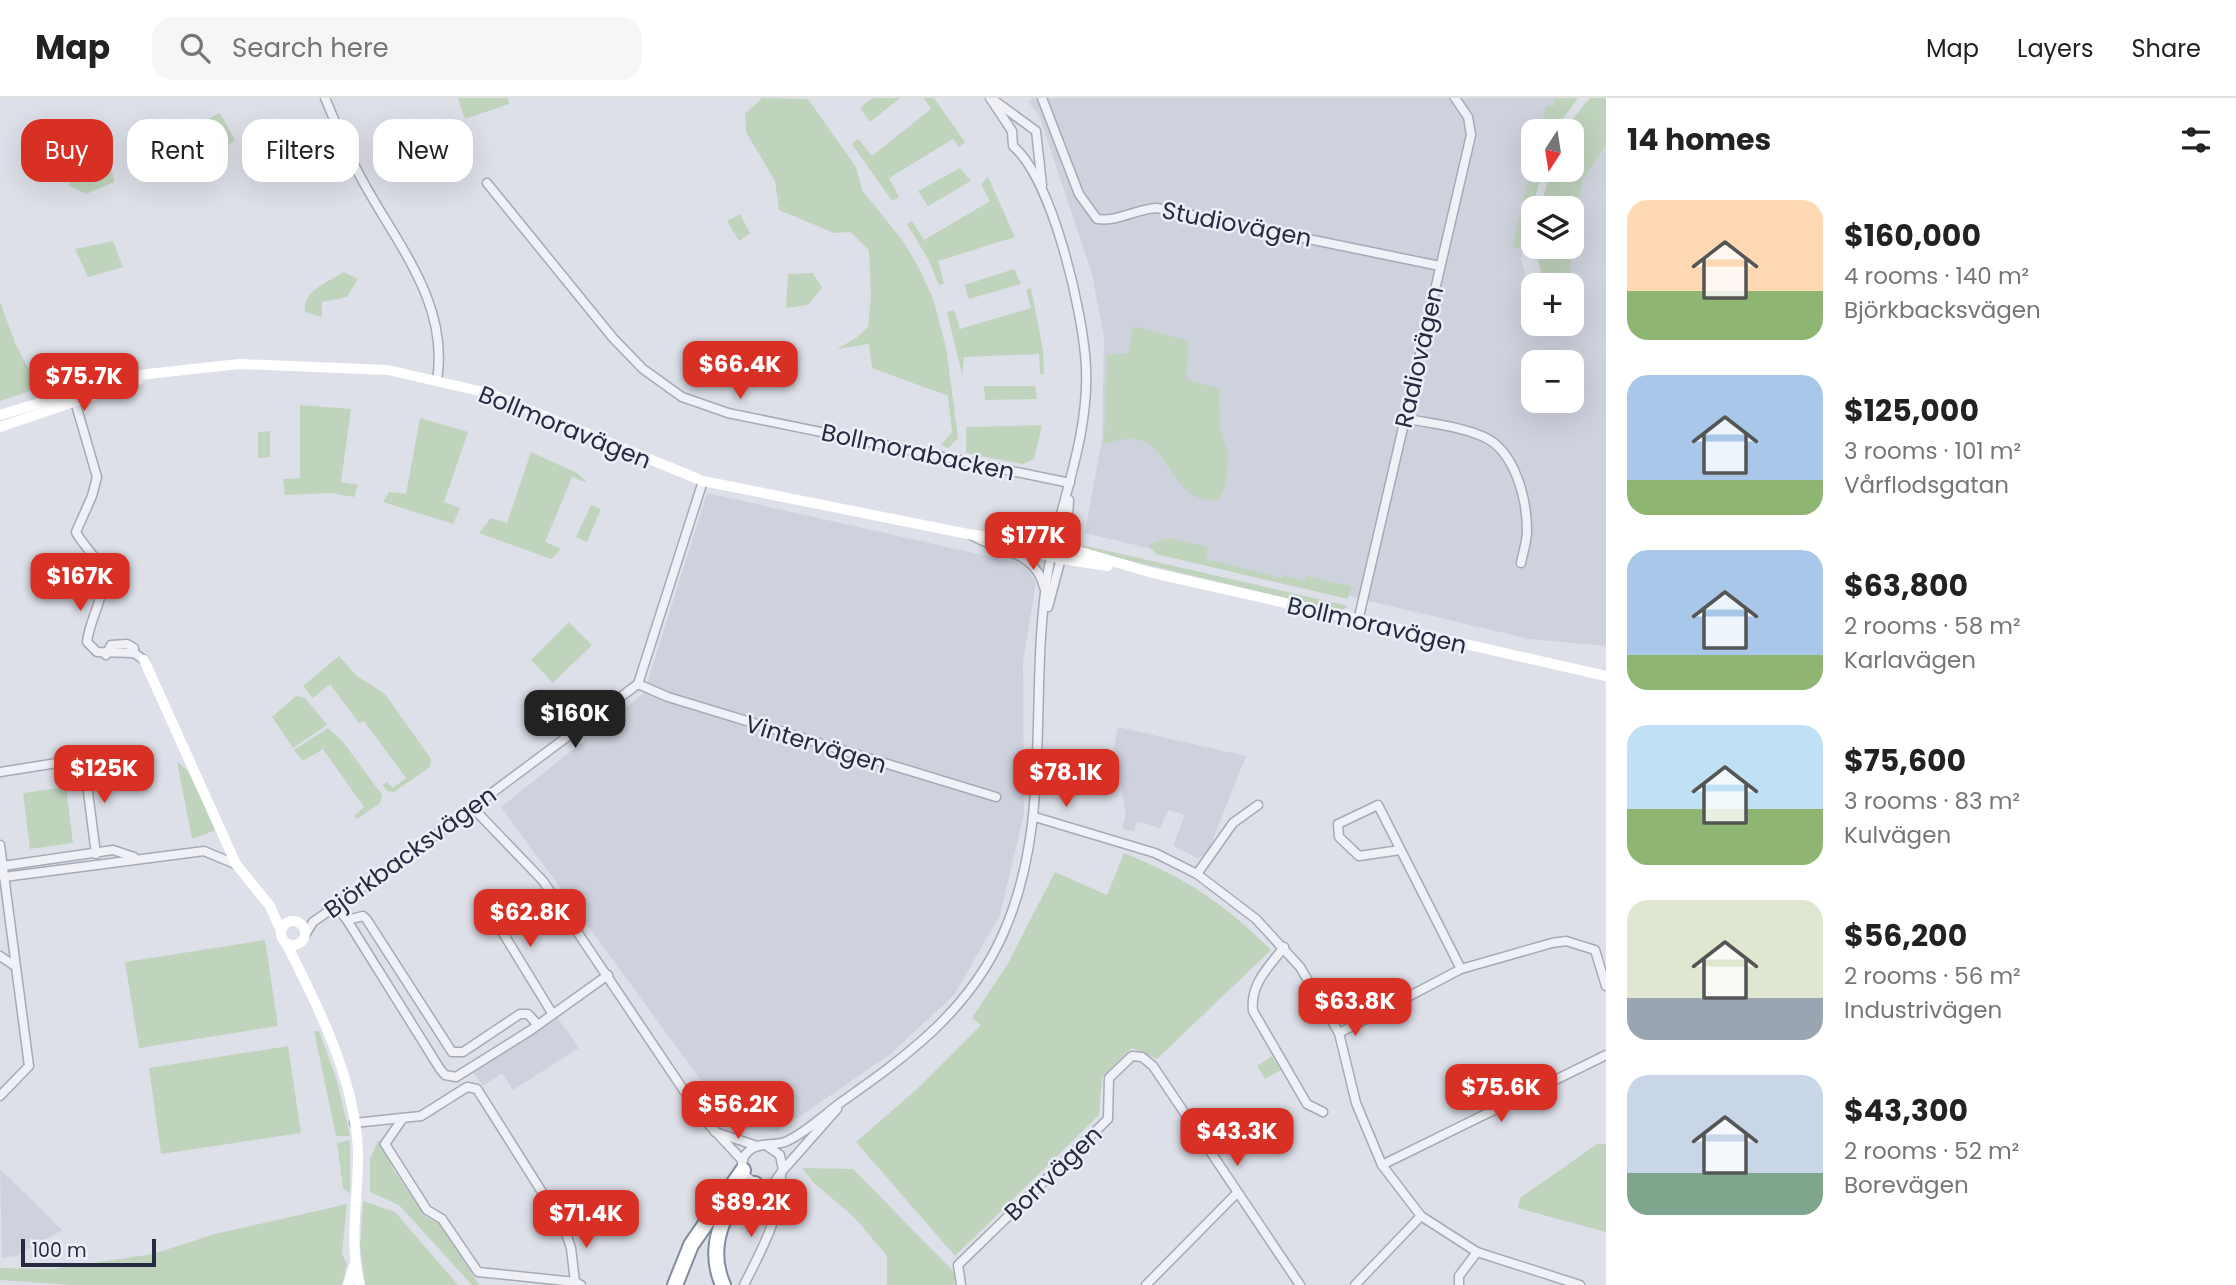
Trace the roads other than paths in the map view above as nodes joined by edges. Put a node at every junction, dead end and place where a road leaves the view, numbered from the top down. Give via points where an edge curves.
1 (325, 98) edge
2 (990, 98) edge
3 (1455, 98) edge
4 (1043, 101) edge
5 (1030, 125) junction
6 (1052, 125) junction
7 (1012, 131) junction
8 (1037, 142) junction
9 (1020, 151) junction
10 (487, 183) dead end
11 (1043, 191) junction
12 (1440, 266) junction
13 (437, 380) junction
14 (74, 395) junction
15 (0, 415) edge
16 (1405, 418) junction
17 (0, 427) edge
18 (703, 481) junction
19 (1070, 483) junction
20 (968, 534) junction
21 (1057, 552) junction
22 (1521, 563) dead end
23 (1045, 593) junction
24 (1358, 621) junction
25 (1043, 627) junction
26 (139, 656) joint
27 (1606, 676) edge
28 (639, 684) junction
29 (0, 772) edge
30 (996, 797) dead end
31 (1258, 805) dead end
32 (473, 808) junction
33 (1035, 817) junction
34 (0, 845) edge
35 (1400, 850) junction
36 (96, 854) junction
37 (136, 858) junction
38 (236, 864) junction
39 (3, 866) junction
40 (1197, 874) junction
41 (4, 877) junction
42 (270, 906) junction
43 (334, 906) junction
44 (485, 919) dead end
45 (347, 920) junction
46 (303, 929) junction
47 (281, 931) junction
48 (286, 943) junction
49 (1284, 947) junction
50 (0, 956) edge
51 (15, 966) junction
52 (298, 967) junction
53 (1461, 968) junction
54 (608, 975) junction
55 (1606, 986) edge
56 (552, 1013) junction
57 (537, 1024) junction
58 (1339, 1033) junction
59 (1606, 1055) edge
60 (0, 1096) edge
61 (846, 1099) junction
62 (1323, 1112) dead end
63 (402, 1118) junction
64 (354, 1123) junction
65 (715, 1132) junction
66 (757, 1146) junction
67 (767, 1146) junction
68 (1382, 1165) junction
69 (743, 1166) junction
70 (782, 1173) junction
71 (760, 1185) junction
72 (1236, 1194) junction
73 (778, 1200) junction
74 (1421, 1216) junction
75 (1477, 1252) junction
76 (355, 1263) junction
77 (676, 1279) edge
78 (578, 1283) edge
79 (723, 1284) edge
80 (348, 1285) edge
81 (360, 1285) edge
82 (744, 1285) edge
83 (961, 1285) edge
84 (1146, 1285) edge
85 (1300, 1285) edge
86 (1355, 1285) edge
87 (1459, 1285) edge
88 (1580, 1285) edge

1 - 13 street via 358,172 432,304 439,334
2 - 5 street
2 - 7 street
3 - 12 street, Radiovägen via 1468,117 1471,135
4 - 6 street, Studiovägen
5 - 6 street
5 - 7 street
5 - 8 street
6 - 8 street
6 - 12 street, Studiovägen via 1079,194 1097,219 1108,221 1143,208 1157,208
7 - 9 street via 1011,142
8 - 9 street via 1030,150
8 - 11 street
9 - 11 street
10 - 19 street, Bollmorabacken via 613,338 643,369 682,397 728,413
11 - 19 street via 1083,327 1086,402
12 - 16 street, Radiovägen
13 - 14 street, Bollmoravägen via 388,370 239,364 157,373
13 - 18 street, Bollmoravägen via 488,393
14 - 15 street, Bollmoravägen
14 - 17 street, Bollmoravägen
14 - 26 street via 97,477 76,532 99,565 102,578 103,593 87,642 106,655
16 - 22 street via 1476,433 1506,455 1518,478 1527,531
16 - 24 street, Radiovägen
18 - 20 street, Bollmoravägen
18 - 28 street
19 - 21 street
20 - 21 street, Bollmoravägen
20 - 23 street, Bollmoravägen via 1026,558 1042,577
21 - 23 street
21 - 24 street, Bollmoravägen
21 - 25 street
23 - 25 street
24 - 27 street, Bollmoravägen
25 - 33 street via 1037,675
26 - 38 street
28 - 30 street, Vintervägen via 820,746
28 - 32 street, Björkbacksvägen
29 - 36 street via 80,760
31 - 40 street via 1233,823
32 - 43 street, Björkbacksvägen
32 - 54 street via 543,881
33 - 40 street via 1155,853
33 - 61 street via 1019,896 979,979 923,1043
34 - 39 street
35 - 35 street via 1378,806 1338,824 1339,837 1359,856
35 - 53 street
36 - 37 street via 113,850
36 - 39 street
37 - 38 street via 204,851
37 - 41 street
38 - 42 street
39 - 41 street
40 - 49 street
41 - 51 street
42 - 46 street
42 - 47 street
43 - 45 street
43 - 46 street, Björkbacksvägen
44 - 56 street via 495,920
45 - 57 street via 363,916 367,920 452,1052 463,1052 520,1014 528,1014
45 - 57 street via 446,1075 456,1077
46 - 47 street via 285,924
46 - 48 street via 296,945
46 - 52 street
47 - 48 street
48 - 52 street
49 - 58 street
49 - 62 street via 1255,985 1254,1011 1307,1104
50 - 51 street
51 - 60 street via 29,1066
52 - 64 street via 332,1046
53 - 55 street via 1566,941 1595,950
53 - 58 street
54 - 56 street
54 - 65 street via 693,1106
56 - 57 street
58 - 68 street via 1356,1103
59 - 68 street
61 - 67 street via 788,1141
61 - 70 street
63 - 64 street
63 - 78 street via 385,1144 427,1210 442,1219 478,1272
63 - 78 street via 421,1116 467,1087 477,1089 564,1227
64 - 76 street via 358,1148
65 - 66 street
65 - 69 street
66 - 67 street
66 - 69 street via 747,1153
67 - 70 street via 780,1155
68 - 74 street
69 - 71 street
69 - 77 highway via 697,1236
70 - 71 street via 774,1183
70 - 73 street
71 - 73 street
71 - 79 highway via 741,1194 720,1228 716,1252
72 - 83 street, Borrvägen via 1153,1066 1142,1057 1128,1058 1109,1078 1108,1119 958,1265
72 - 84 street
72 - 85 street
73 - 82 street via 768,1236
74 - 75 street
74 - 86 street
75 - 87 street
75 - 88 street
76 - 80 street
76 - 81 street

